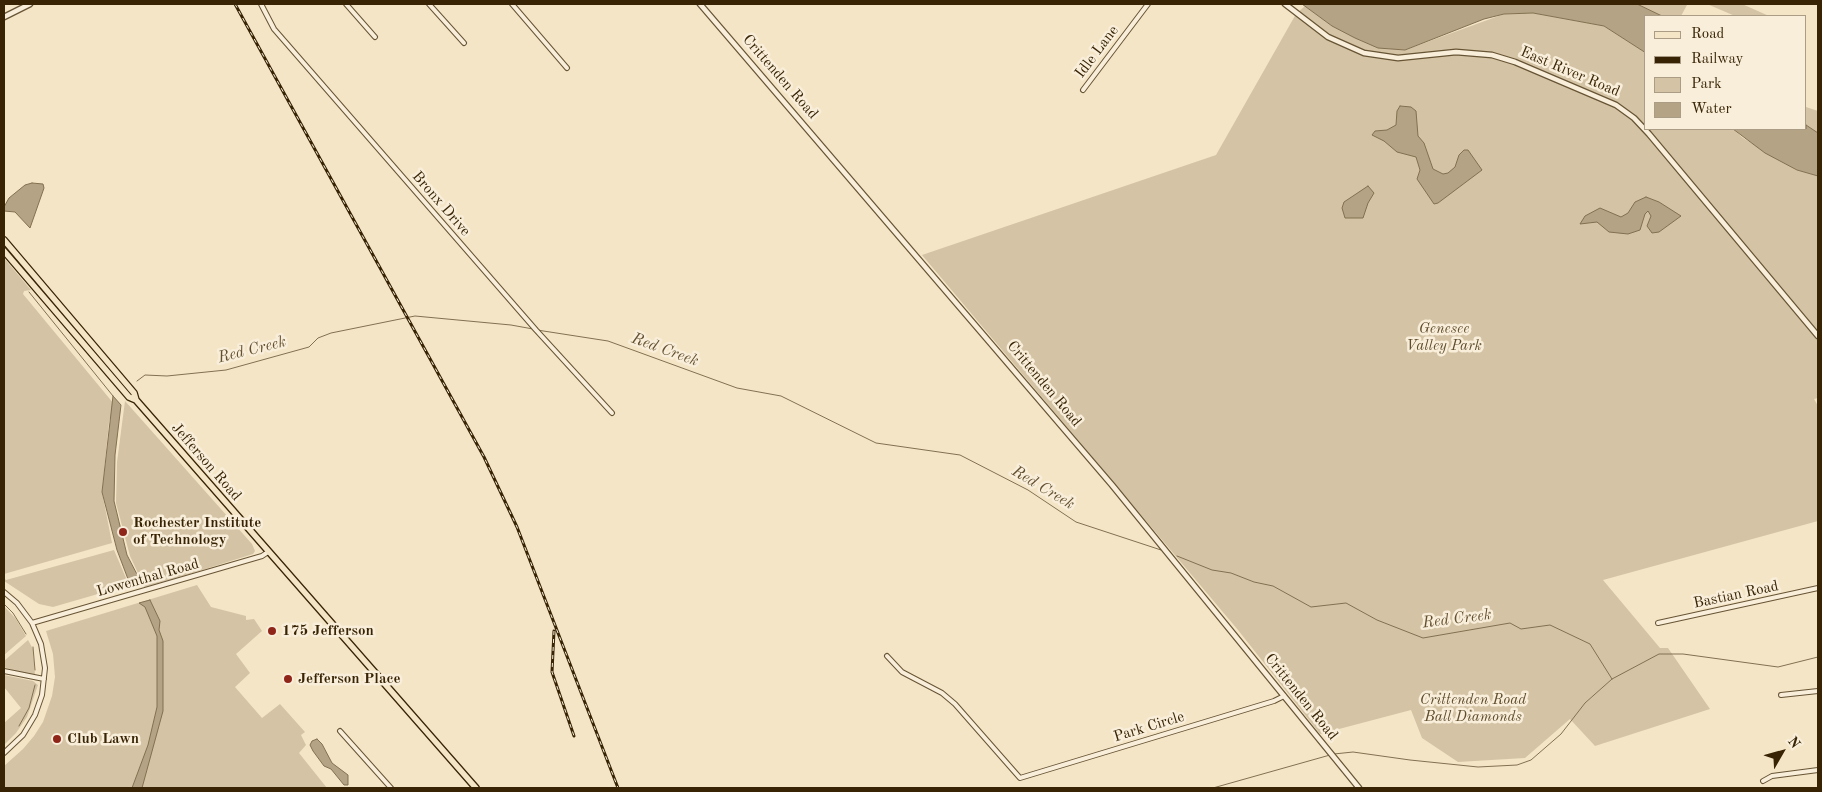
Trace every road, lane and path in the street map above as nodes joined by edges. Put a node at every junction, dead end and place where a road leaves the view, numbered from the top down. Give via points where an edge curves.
1 (30, 4) edge
2 (261, 4) edge
3 (346, 4) edge
4 (429, 4) edge
5 (512, 4) edge
6 (700, 4) edge
7 (1148, 4) edge
8 (1285, 4) edge
9 (4, 17) edge
10 (375, 37) dead end
11 (464, 44) dead end
12 (567, 68) dead end
13 (1083, 90) dead end
14 (1644, 129) edge
15 (1645, 130) edge
16 (4, 240) edge
17 (4, 251) edge
18 (1818, 336) edge
19 (136, 400) junction
20 (612, 413) dead end
21 (268, 552) junction
22 (1818, 588) edge
23 (4, 592) edge
24 (32, 623) junction
25 (1658, 623) dead end
26 (886, 656) dead end
27 (4, 671) edge
28 (44, 679) junction
29 (1818, 691) edge
30 (1781, 695) dead end
31 (1284, 696) junction
32 (340, 731) dead end
33 (4, 753) edge
34 (1818, 770) edge
35 (1763, 781) dead end
36 (391, 788) edge
37 (476, 788) edge
38 (1359, 788) edge

1 - 9 street
2 - 20 street, Bronx Drive via 274,29
3 - 10 street
4 - 11 street
5 - 12 street
6 - 31 street, Crittenden Road via 997,349 1203,594
7 - 13 street, Idle Lane
8 - 14 street, East River Road via 1334,41 1370,55 1405,58 1456,52 1486,54 1515,62 1612,102
15 - 18 street, East River Road
16 - 19 main road, Jefferson Road via 134,393
17 - 19 main road, Jefferson Road via 129,397
19 - 21 main road, Jefferson Road
21 - 24 street, Lowenthal Road via 254,559
21 - 37 main road, Jefferson Road
22 - 25 street, Bastian Road
23 - 24 street
24 - 28 street via 42,651
26 - 31 street, Park Circle via 902,672 942,693 955,704 1020,778
27 - 28 street
28 - 33 street via 32,722
29 - 30 street
31 - 38 street, Crittenden Road
32 - 36 street
34 - 35 street via 1772,776

